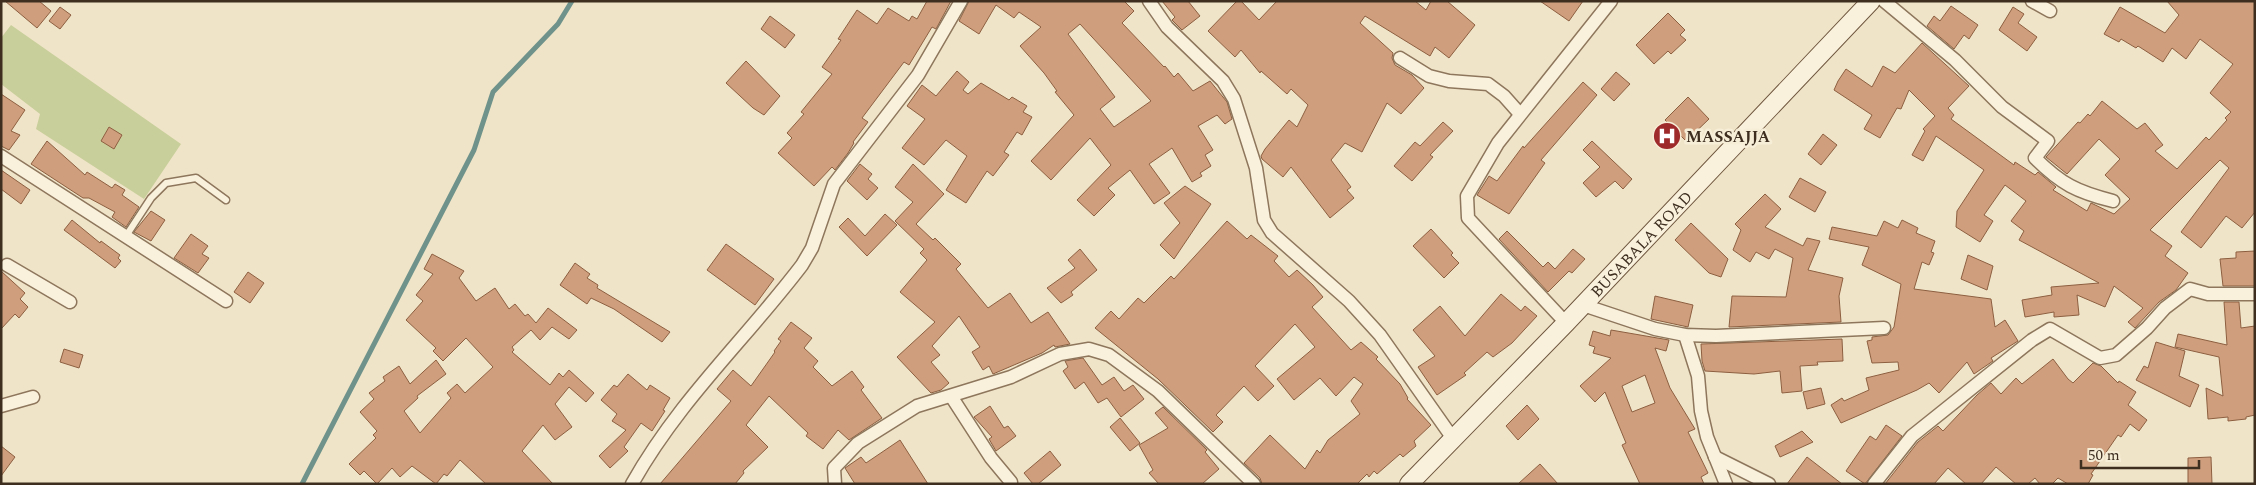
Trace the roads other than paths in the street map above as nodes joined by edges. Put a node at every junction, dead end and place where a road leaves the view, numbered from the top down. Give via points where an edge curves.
1 (961, 1) edge
2 (1149, 1) edge
3 (1611, 1) edge
4 (1871, 1) edge
5 (1884, 1) edge
6 (2032, 1) edge
7 (2050, 11) dead end
8 (1400, 58) dead end
9 (1520, 114) junction
10 (1, 156) edge
11 (226, 200) dead end
12 (2113, 201) dead end
13 (126, 236) junction
14 (3, 266) edge
15 (2255, 294) edge
16 (226, 301) dead end
17 (70, 302) dead end
18 (1583, 305) junction
19 (1566, 323) junction
20 (1884, 328) dead end
21 (1685, 335) junction
22 (951, 396) junction
23 (34, 397) dead end
24 (1, 406) edge
25 (1454, 440) junction
26 (1715, 457) junction
27 (1011, 482) dead end
28 (632, 484) edge
29 (835, 484) edge
30 (1254, 484) edge
31 (1409, 484) edge
32 (1726, 484) edge
33 (1769, 484) edge
34 (1874, 484) edge

1 - 28 street via 918,75 834,184 812,248 802,265 695,390
2 - 25 street via 1167,27 1223,81 1234,99 1256,168 1264,220 1272,233 1349,300 1380,335
3 - 9 street
4 - 18 street, BUSABALA ROAD
5 - 12 street via 1955,60 2002,107 2048,141 2034,158 2052,176 2080,193
6 - 7 street
8 - 9 street via 1429,76 1488,84
9 - 19 street via 1498,143 1467,196 1468,218
10 - 13 street
11 - 13 lane via 196,178 166,183 151,198
13 - 16 street
14 - 17 street
15 - 34 street via 2208,294 2190,289 2165,308 2116,356 2100,358 2050,329 1912,436
18 - 19 street, BUSABALA ROAD
18 - 21 street
19 - 25 street, BUSABALA ROAD
20 - 21 street
21 - 26 street via 1698,376 1707,437
22 - 27 street via 991,458
22 - 29 street via 917,406 858,443 834,468
22 - 30 street via 1011,377 1060,354 1089,350 1109,355 1158,391
23 - 24 street
25 - 31 street, BUSABALA ROAD
26 - 32 street
26 - 33 street

